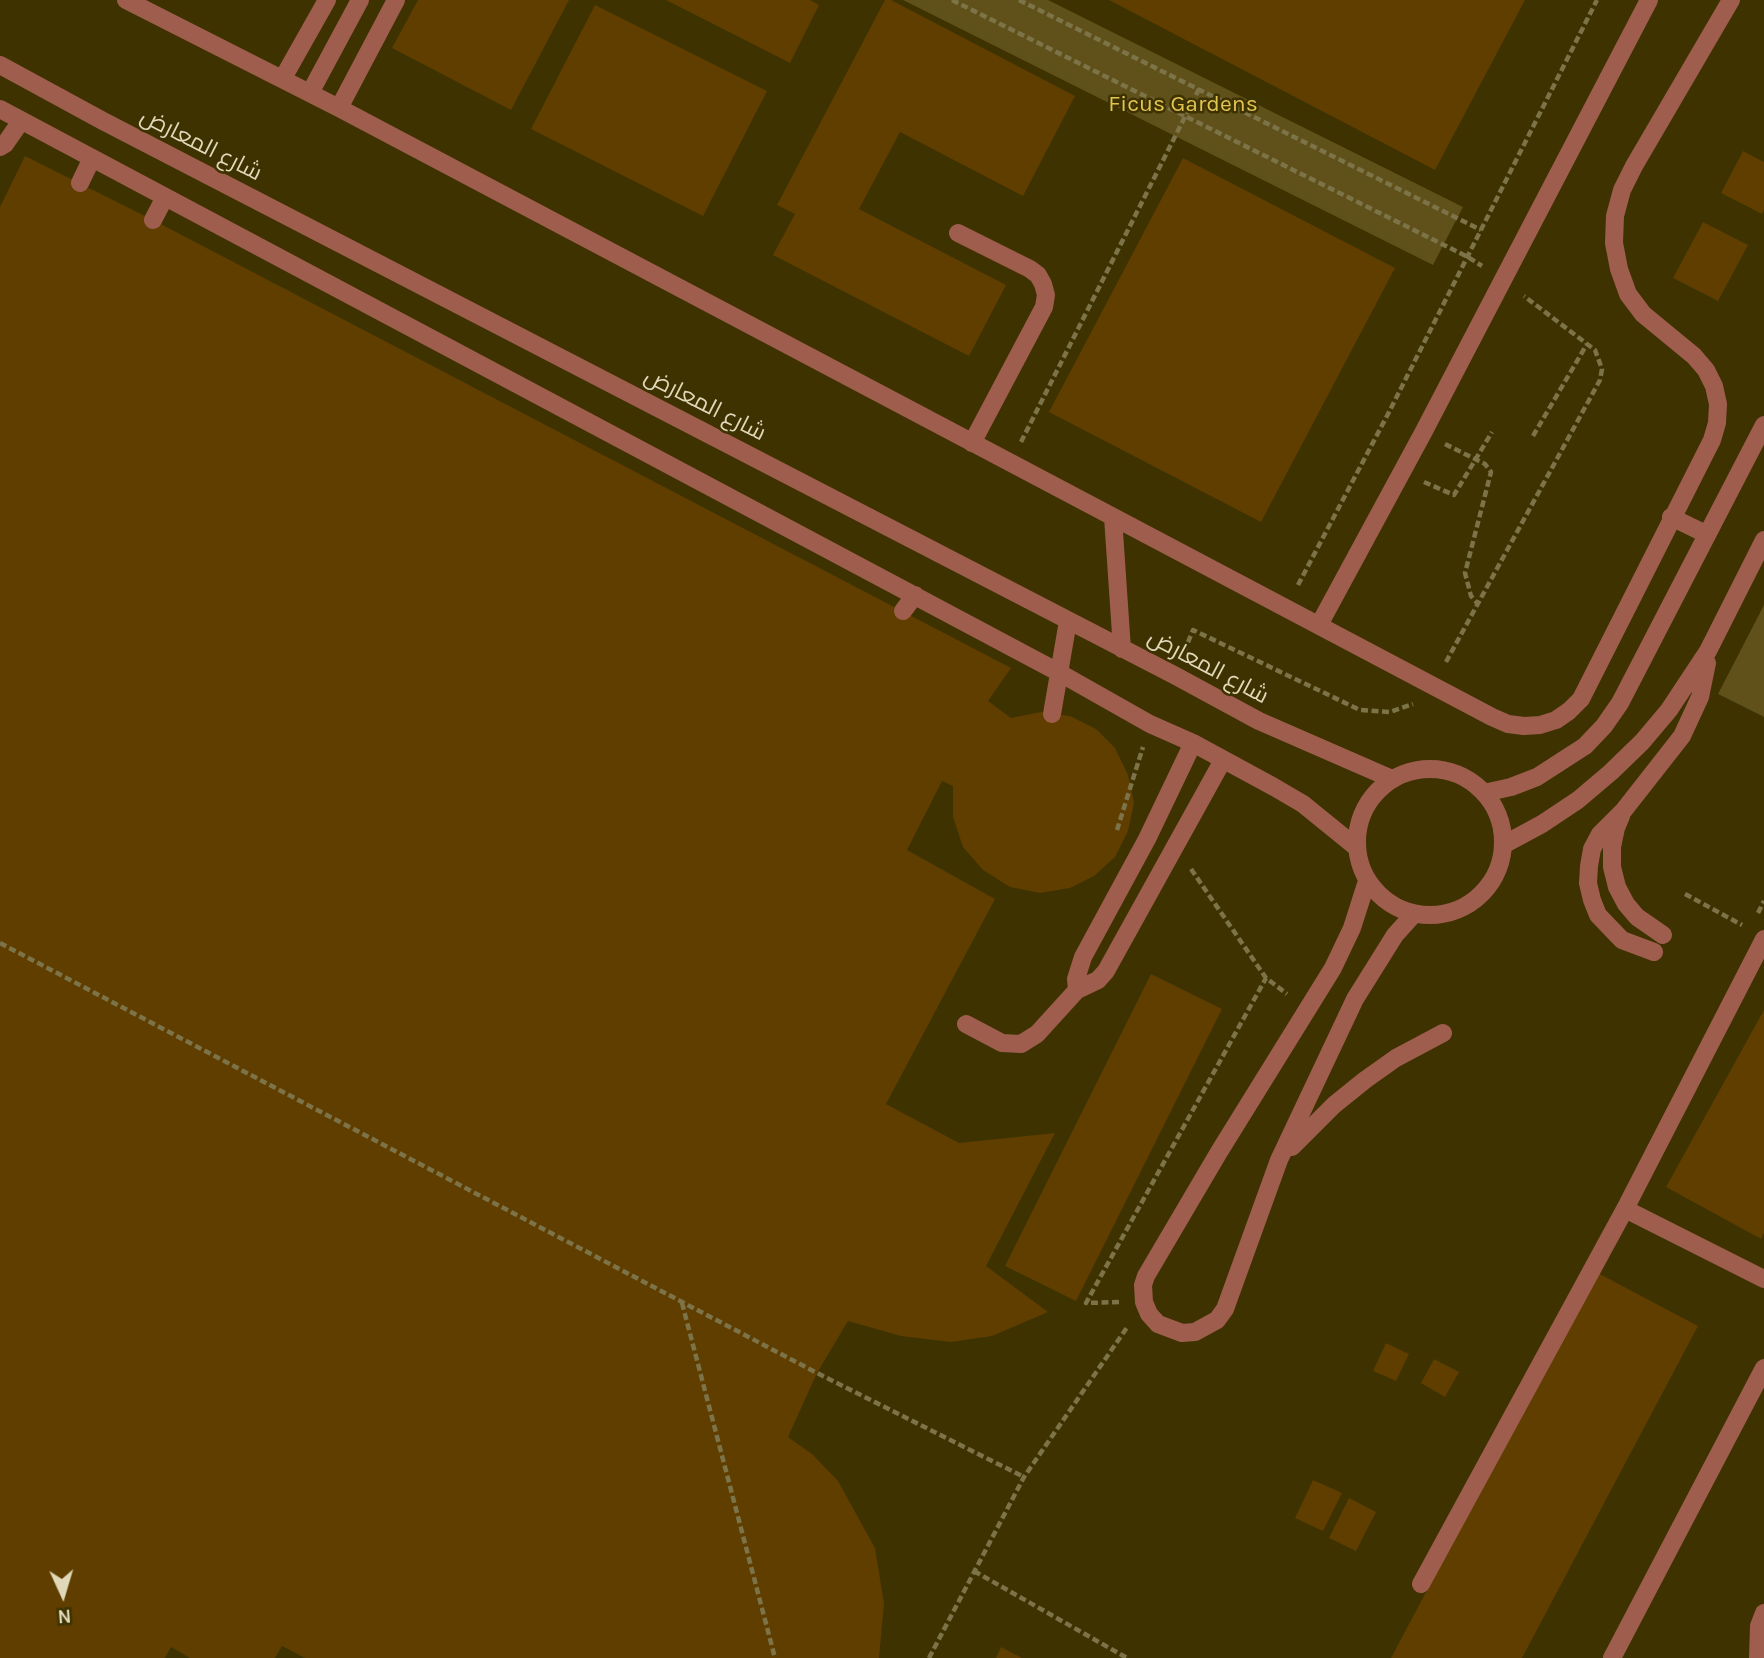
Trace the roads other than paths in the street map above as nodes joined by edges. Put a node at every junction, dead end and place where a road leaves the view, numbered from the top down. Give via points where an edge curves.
1 (126, 0) edge
2 (327, 0) edge
3 (360, 0) edge
4 (396, 0) edge
5 (1649, 0) edge
6 (1731, 0) edge
7 (0, 65) edge
8 (283, 78) junction
9 (310, 93) junction
10 (339, 108) junction
11 (0, 110) edge
12 (21, 121) junction
13 (0, 146) edge
14 (92, 158) junction
15 (80, 183) dead end
16 (164, 197) junction
17 (153, 220) dead end
18 (958, 233) dead end
19 (1764, 425) edge
20 (972, 443) junction
21 (1113, 517) junction
22 (1671, 517) junction
23 (1706, 534) junction
24 (1764, 540) edge
25 (915, 595) junction
26 (903, 611) dead end
27 (1068, 621) junction
28 (1319, 625) junction
29 (1122, 649) junction
30 (1708, 651) junction
31 (1058, 672) junction
32 (1052, 714) dead end
33 (1193, 743) junction
34 (1223, 760) junction
35 (1392, 779) junction
36 (1484, 793) junction
37 (1624, 810) junction
38 (1503, 845) junction
39 (1356, 847) junction
40 (1367, 881) junction
41 (1414, 914) junction
42 (1756, 934) edge
43 (1664, 935) dead end
44 (1654, 952) dead end
45 (1077, 990) junction
46 (966, 1024) dead end
47 (1443, 1034) dead end
48 (1279, 1160) junction
49 (1625, 1209) junction
50 (1764, 1279) edge
51 (1764, 1368) edge
52 (1421, 1584) dead end
53 (1764, 1613) edge
54 (1755, 1655) edge
55 (1612, 1658) edge

1 - 8 street
2 - 8 street
3 - 9 street
4 - 10 street
5 - 28 street
6 - 22 street via 1634,166 1615,216 1614,243 1628,294 1643,314 1706,370 1718,404 1712,440
7 - 27 street, شارع المعارض
8 - 9 street
9 - 10 street
10 - 20 street
11 - 12 street
12 - 13 street
12 - 14 street
14 - 15 street
14 - 16 street
16 - 17 street
16 - 25 street
18 - 20 street via 1030,269 1046,295 1044,307
19 - 23 street
20 - 21 street
21 - 28 street
21 - 29 street
22 - 23 street
22 - 28 street via 1581,699 1556,720 1540,725 1508,724
23 - 36 street via 1604,726 1585,746 1546,772 1511,788
24 - 30 street
25 - 26 street
25 - 31 street
27 - 29 street, شارع المعارض
27 - 31 street
29 - 35 street, شارع المعارض via 1280,732
30 - 37 street via 1706,675 1691,719
30 - 38 street via 1670,710 1611,772 1578,800
31 - 32 street
31 - 33 street
33 - 34 street
33 - 45 street via 1083,957
34 - 39 street via 1303,804
34 - 45 street via 1106,971
35 - 36 street via 1430,769 1460,776
35 - 39 street via 1371,797 1359,821
36 - 38 street via 1499,817
37 - 43 street via 1612,847 1617,887 1637,917
37 - 44 street via 1592,849 1590,891 1598,915 1609,929 1622,940
38 - 41 street via 1500,866 1475,901 1435,916
39 - 40 street
40 - 41 street via 1379,896
40 - 48 street via 1333,968 1146,1276 1144,1302 1158,1324 1182,1333 1195,1332 1217,1320
41 - 48 street via 1355,999
42 - 49 street
45 - 46 street via 1037,1034 1021,1044 1002,1043
47 - 48 street via 1365,1080
49 - 50 street
49 - 52 street
51 - 55 street
53 - 54 street

